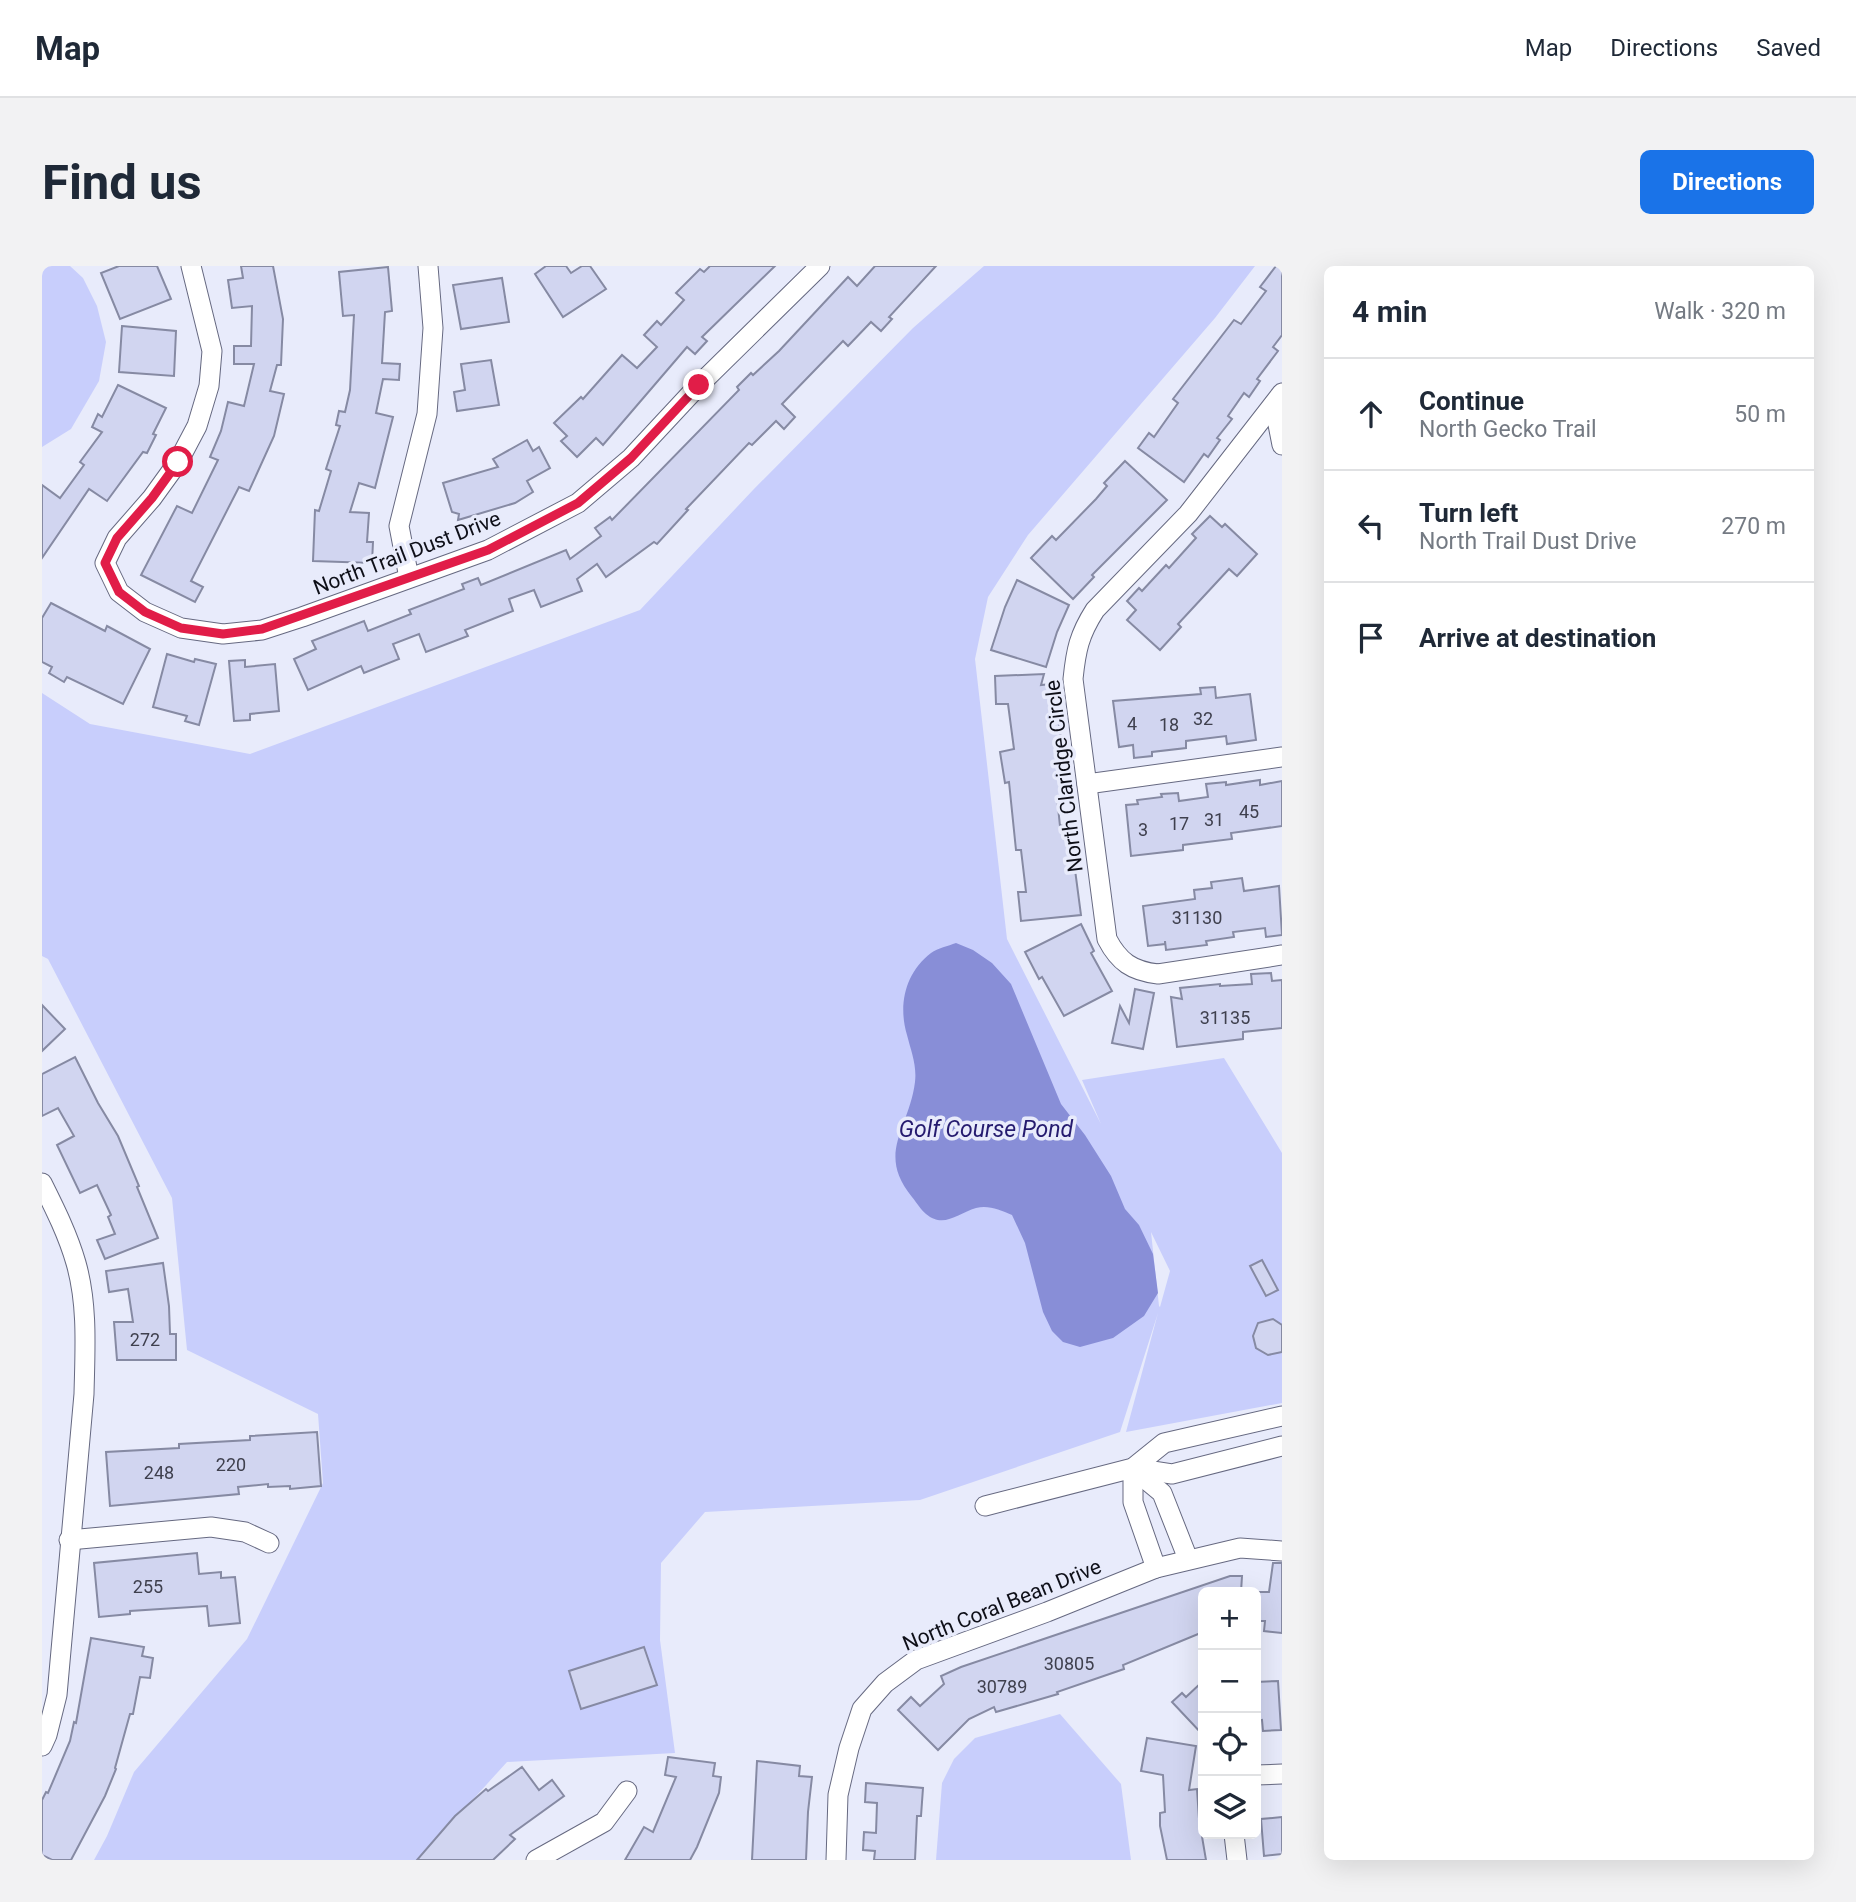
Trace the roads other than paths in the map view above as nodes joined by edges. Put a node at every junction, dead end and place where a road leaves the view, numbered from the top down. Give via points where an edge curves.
1 (191, 266) edge
2 (428, 266) edge
3 (820, 266) edge
4 (1278, 398) edge
5 (1282, 445) edge
6 (409, 578) junction
7 (1282, 757) edge
8 (1087, 784) junction
9 (1282, 955) edge
10 (42, 1183) edge
11 (1282, 1416) edge
12 (1282, 1446) edge
13 (1133, 1468) junction
14 (985, 1506) dead end
15 (69, 1540) junction
16 (269, 1543) dead end
17 (1282, 1551) edge
18 (1188, 1559) junction
19 (1156, 1568) junction
20 (50, 1691) edge
21 (42, 1746) edge
22 (1282, 1774) edge
23 (1261, 1775) edge
24 (627, 1791) dead end
25 (1235, 1839) edge
26 (561, 1854) edge
27 (536, 1860) edge
28 (836, 1860) edge
29 (1237, 1860) edge

1 - 6 street, North Trail Dust Drive via 212,351 209,386 197,426 178,462 117,538 105,563 119,592 145,612 181,628 223,634 262,629
2 - 6 street via 433,328 427,414 399,526
3 - 6 street, North Trail Dust Drive via 631,458 578,503 488,550
4 - 5 street, North Claridge Circle
4 - 8 street, North Claridge Circle via 1188,514 1094,610 1083,629 1073,679
7 - 8 street
8 - 9 street, North Claridge Circle via 1107,939 1126,966 1158,974
10 - 15 street via 64,1228 84,1311 84,1394
11 - 13 street via 1164,1443
12 - 13 street via 1172,1474
13 - 14 street
13 - 18 street via 1162,1493
13 - 19 street via 1133,1502
15 - 16 street via 211,1527 245,1532
15 - 20 street
17 - 18 street, North Coral Bean Drive via 1240,1548
18 - 19 street, North Coral Bean Drive
19 - 28 street, North Coral Bean Drive via 916,1660 885,1683 862,1709 849,1748 838,1795
20 - 21 street
22 - 23 street
24 - 26 street via 604,1822
25 - 29 street
26 - 27 street

